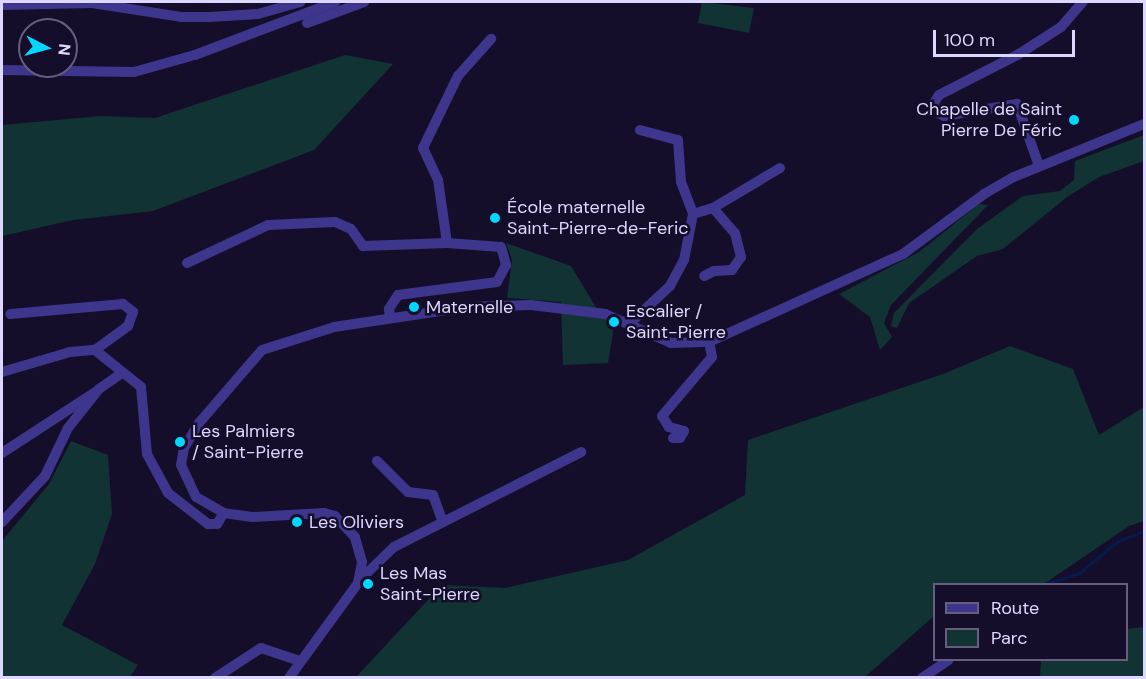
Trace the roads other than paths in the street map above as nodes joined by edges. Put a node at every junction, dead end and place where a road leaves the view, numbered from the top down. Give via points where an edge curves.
1 (300, 2) edge
2 (335, 2) edge
3 (364, 2) edge
4 (1083, 2) edge
5 (2, 5) edge
6 (307, 23) dead end
7 (491, 39) dead end
8 (2, 70) edge
9 (1144, 124) edge
10 (640, 130) dead end
11 (1039, 166) junction
12 (780, 168) dead end
13 (713, 208) junction
14 (693, 214) junction
15 (447, 243) junction
16 (187, 262) dead end
17 (704, 276) dead end
18 (10, 314) dead end
19 (390, 318) junction
20 (629, 324) junction
21 (709, 342) junction
22 (95, 350) junction
23 (2, 372) edge
24 (123, 372) junction
25 (99, 389) junction
26 (673, 438) dead end
27 (581, 452) dead end
28 (2, 453) edge
29 (377, 461) dead end
30 (224, 513) junction
31 (2, 522) edge
32 (442, 522) junction
33 (361, 573) junction
34 (300, 661) junction
35 (948, 661) edge
36 (215, 678) edge
37 (289, 678) edge
38 (922, 678) edge

1 - 5 street via 258,14 209,17 181,17 92,3
2 - 8 street via 195,55 134,72
3 - 6 street
4 - 11 street via 1060,27 1019,54 939,95 934,103 936,112 945,116 1017,104
7 - 15 street via 459,76 423,148 438,180
9 - 11 street
10 - 14 street via 678,140 681,182
11 - 21 street via 984,194 903,254
12 - 13 street
13 - 14 street
13 - 17 street via 735,233 741,257 732,270
14 - 20 street via 684,260 670,286
15 - 16 street via 363,246 351,229 335,222 268,225
15 - 19 street via 501,247 506,258 504,273 497,282 398,295 389,309
18 - 22 street via 101,304 129,305 134,312 128,326
19 - 20 street via 466,307 531,305 605,314
19 - 30 street via 294,336 262,350 250,361 199,423 182,457 182,472 196,497
20 - 21 street via 672,343
21 - 26 street via 712,357 662,416 669,427 684,431 680,438
22 - 23 street
22 - 24 street
24 - 25 street
24 - 30 street via 141,387 147,454 168,493 208,524 217,524
25 - 28 street
25 - 31 street via 68,428 45,476
27 - 32 street
29 - 32 street via 408,492 433,495
30 - 33 street via 335,516 356,537
32 - 33 street via 393,547
33 - 34 street
34 - 36 street via 261,648
34 - 37 street
35 - 38 street

